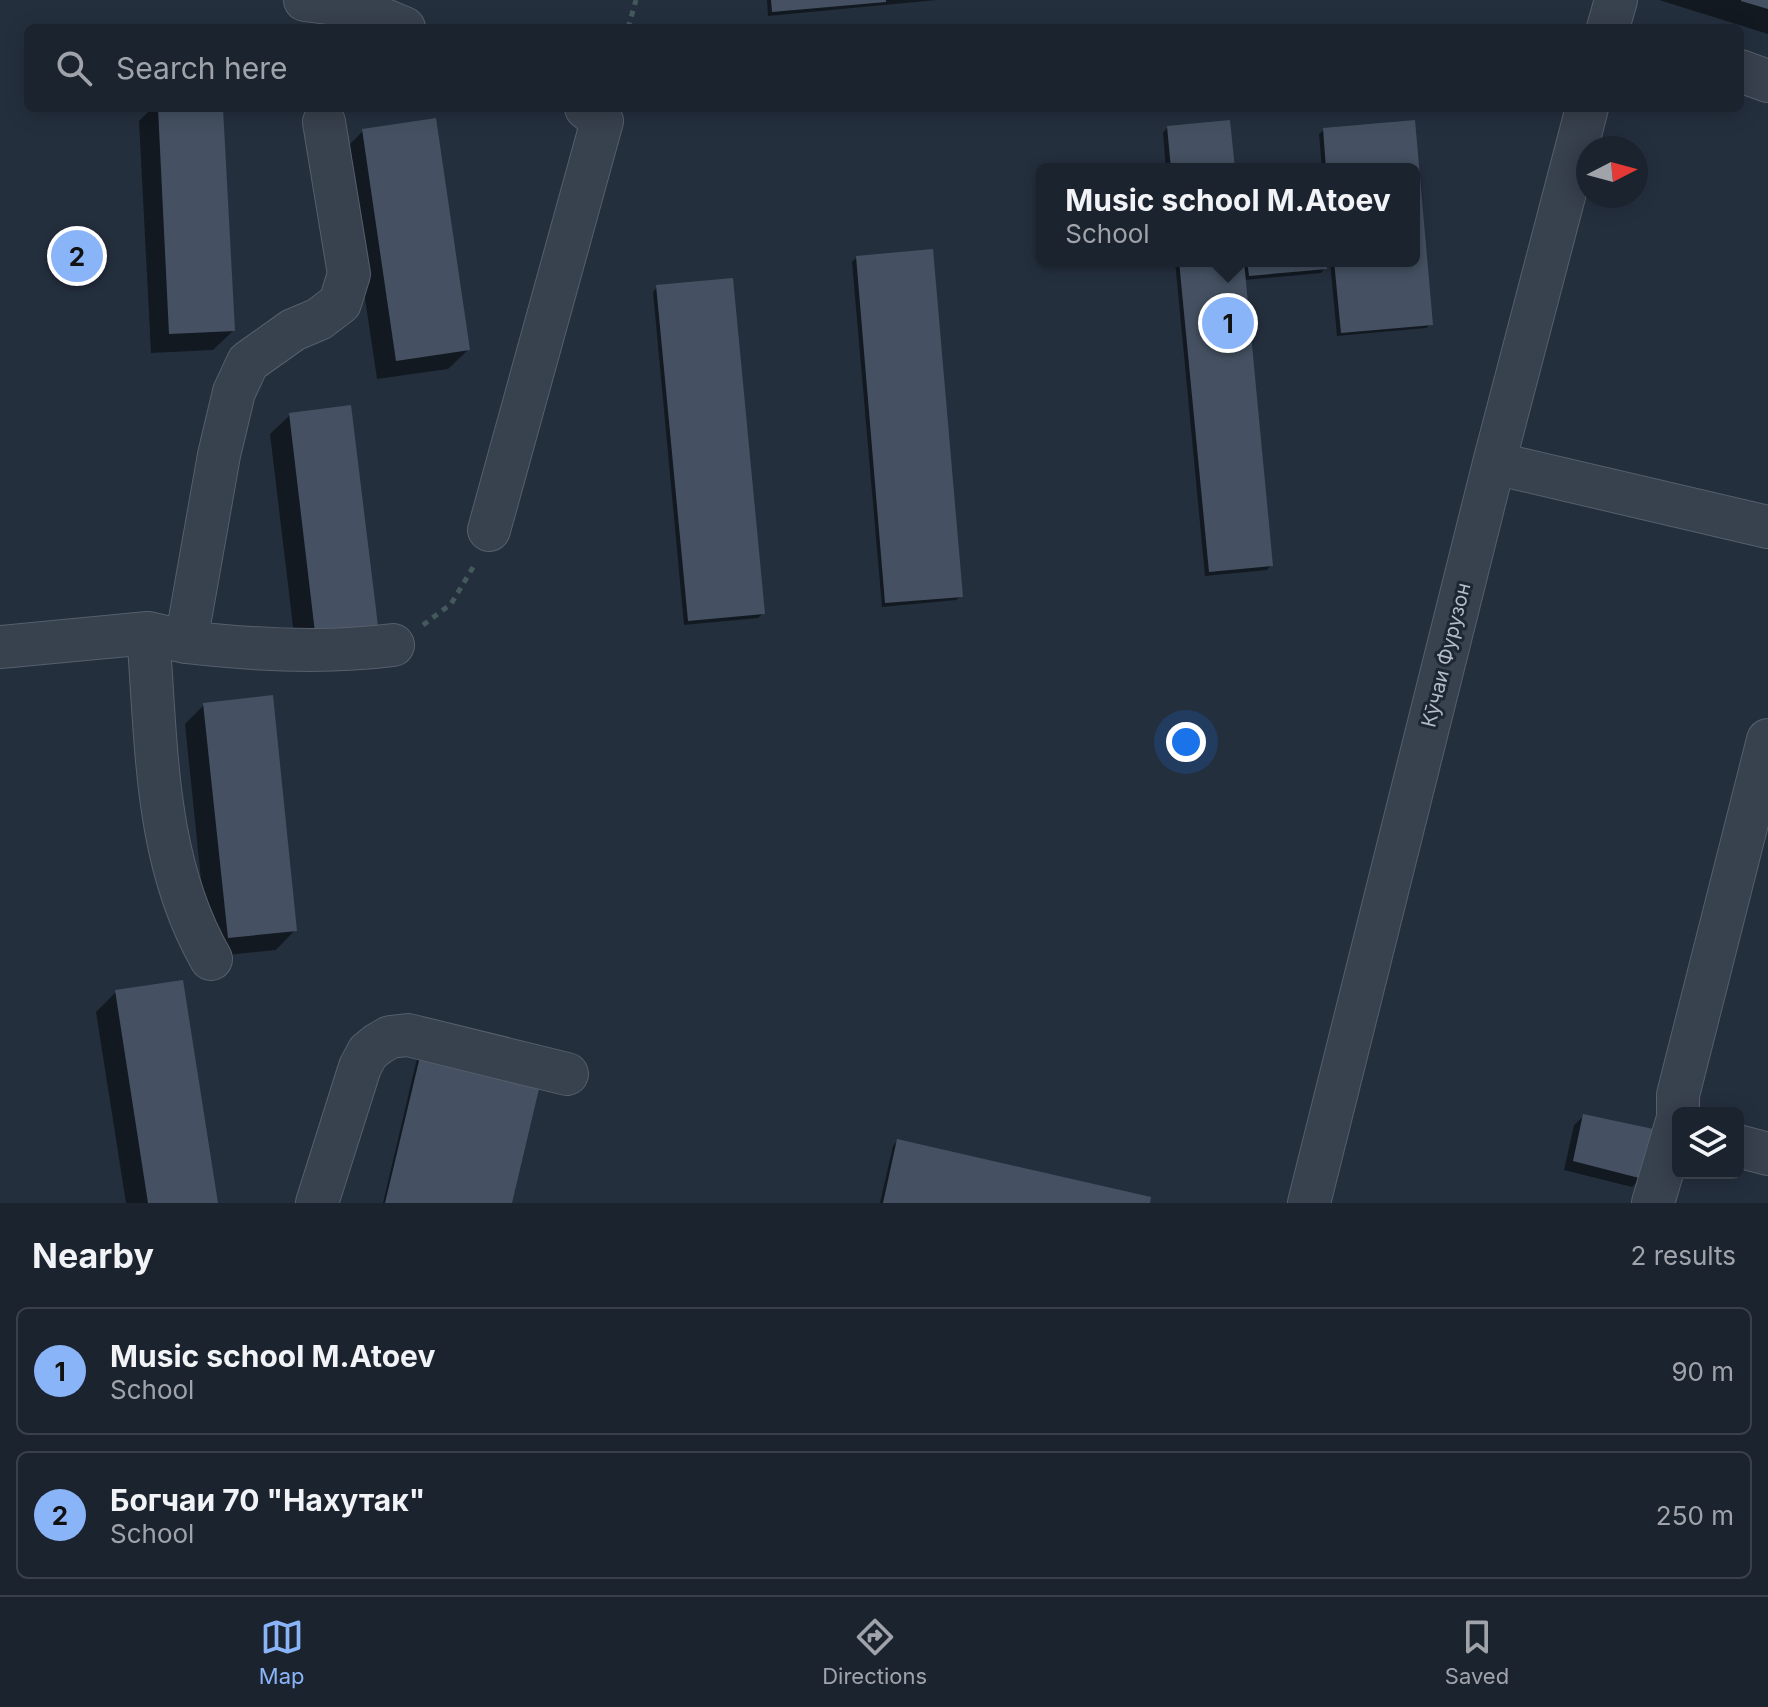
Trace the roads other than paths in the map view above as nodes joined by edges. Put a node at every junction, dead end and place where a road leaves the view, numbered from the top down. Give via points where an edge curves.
1 (305, 0) edge
2 (394, 24) edge
3 (1744, 72) edge
4 (1768, 81) edge
5 (591, 112) edge
6 (1586, 112) edge
7 (324, 122) dead end
8 (1494, 463) junction
9 (1768, 527) edge
10 (489, 530) road end
11 (167, 637) junction
12 (393, 645) road end
13 (0, 647) edge
14 (1768, 740) edge
15 (211, 959) dead end
16 (567, 1074) dead end
17 (1678, 1107) edge
18 (1672, 1138) edge
19 (1744, 1148) edge
20 (1768, 1154) edge
21 (317, 1203) edge
22 (1309, 1203) edge
23 (1653, 1203) edge

1 - 2 street via 351,6
3 - 4 street
5 - 10 street via 602,121
6 - 8 street, Кӯчаи Фурузон
7 - 11 street via 349,274 340,303 248,362 234,392
8 - 9 street
8 - 22 street, Кӯчаи Фурузон
11 - 12 street via 242,648 346,650
11 - 13 street
11 - 15 street via 155,749 166,836 177,882
14 - 17 street
16 - 21 street via 437,1040 390,1037 368,1052 360,1067
18 - 23 street
19 - 20 street

